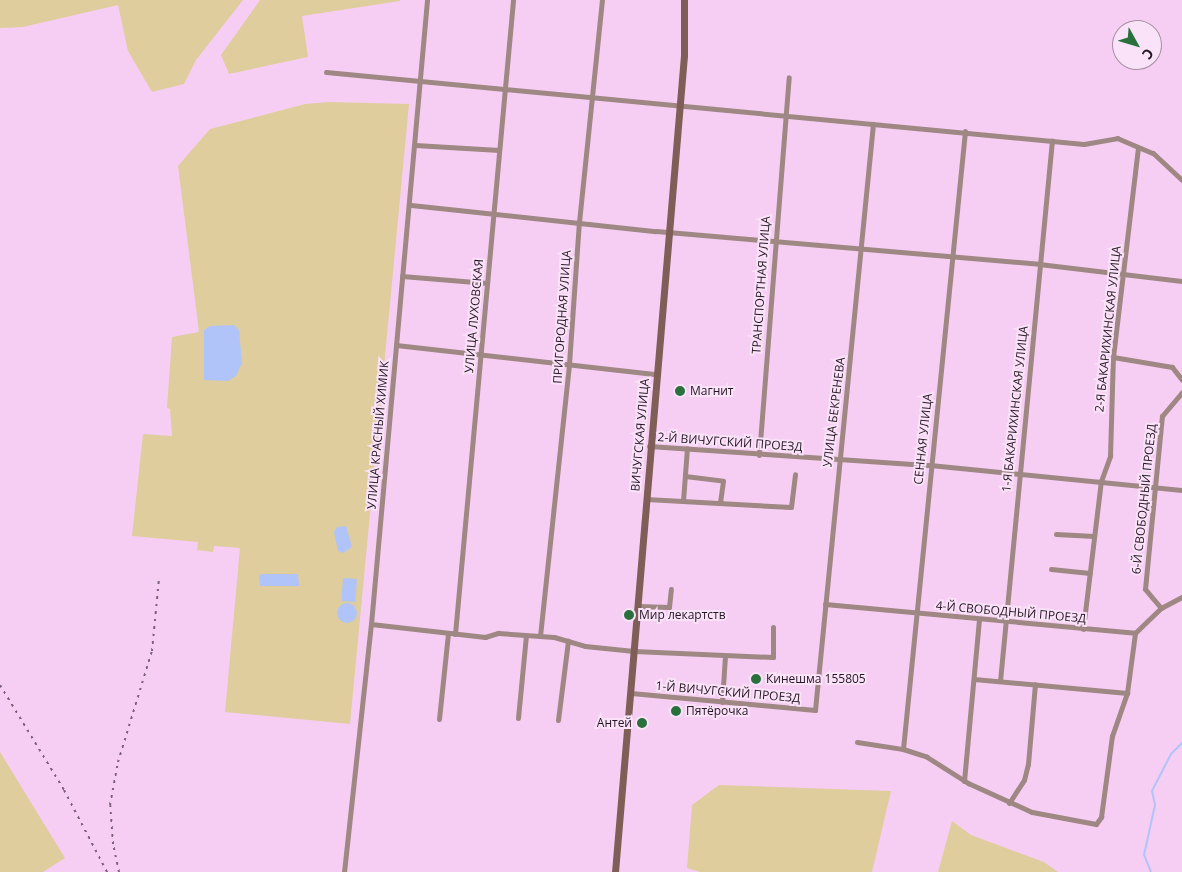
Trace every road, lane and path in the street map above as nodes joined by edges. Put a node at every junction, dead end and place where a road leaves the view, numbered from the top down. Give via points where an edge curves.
1 (427, 0) edge
2 (513, 0) edge
3 (602, 0) edge
4 (684, 0) edge
5 (326, 72) dead end
6 (790, 77) dead end
7 (420, 80) junction
8 (507, 87) junction
9 (592, 98) junction
10 (680, 106) junction
11 (784, 117) junction
12 (873, 124) junction
13 (965, 131) junction
14 (1052, 140) junction
15 (415, 145) junction
16 (1138, 148) junction
17 (499, 150) junction
18 (1182, 180) edge
19 (411, 205) junction
20 (493, 215) junction
21 (579, 222) junction
22 (669, 231) junction
23 (777, 239) junction
24 (862, 248) junction
25 (952, 255) junction
26 (1039, 264) junction
27 (1123, 274) junction
28 (402, 276) junction
29 (1182, 281) edge
30 (487, 283) junction
31 (396, 345) junction
32 (480, 355) junction
33 (1113, 357) junction
34 (569, 364) junction
35 (656, 374) junction
36 (1182, 380) edge
37 (1182, 392) edge
38 (649, 446) junction
39 (687, 448) junction
40 (759, 455) junction
41 (840, 460) junction
42 (930, 465) junction
43 (1018, 473) junction
44 (795, 474) dead end
45 (685, 476) junction
46 (1101, 481) junction
47 (1155, 487) junction
48 (1182, 490) edge
49 (646, 499) junction
50 (683, 501) junction
51 (720, 503) junction
52 (1056, 534) dead end
53 (1094, 536) junction
54 (1051, 569) dead end
55 (1090, 573) junction
56 (671, 589) dead end
57 (1182, 597) edge
58 (825, 604) junction
59 (638, 606) junction
60 (1161, 608) junction
61 (918, 614) junction
62 (979, 620) junction
63 (1005, 622) junction
64 (371, 624) junction
65 (774, 627) dead end
66 (1083, 629) junction
67 (448, 633) junction
68 (1135, 633) junction
69 (455, 634) junction
70 (526, 635) junction
71 (540, 636) junction
72 (568, 641) junction
73 (634, 652) junction
74 (725, 656) junction
75 (974, 679) junction
76 (1000, 681) junction
77 (1035, 684) junction
78 (631, 693) junction
79 (1127, 693) junction
80 (722, 702) junction
81 (816, 703) joint
82 (518, 718) dead end
83 (439, 719) dead end
84 (558, 720) dead end
85 (857, 742) dead end
86 (903, 749) junction
87 (964, 781) junction
88 (1010, 803) junction
89 (344, 872) edge
90 (615, 872) edge

1 - 7 street, УЛИЦА КРАСНЫЙ ХИМИК
2 - 8 street, УЛИЦА ЛУХОВСКАЯ
3 - 9 street, ПРИГОРОДНАЯ УЛИЦА
4 - 10 main road, ВИЧУГСКАЯ УЛИЦА
5 - 7 street
6 - 11 street, ТРАНСПОРТНАЯ УЛИЦА
7 - 8 street
7 - 15 street, УЛИЦА КРАСНЫЙ ХИМИК
8 - 9 street
8 - 17 street, УЛИЦА ЛУХОВСКАЯ
9 - 10 street
9 - 21 street, ПРИГОРОДНАЯ УЛИЦА
10 - 11 street
10 - 22 main road, ВИЧУГСКАЯ УЛИЦА
11 - 12 street
11 - 23 street, ТРАНСПОРТНАЯ УЛИЦА
12 - 13 street
12 - 24 street, УЛИЦА БЕКРЕНЕВА
13 - 14 street
13 - 25 street, СЕННАЯ УЛИЦА
14 - 16 street via 1084,144 1109,137
14 - 26 street, 1-Я БАКАРИХИНСКАЯ УЛИЦА
15 - 17 street
15 - 19 street, УЛИЦА КРАСНЫЙ ХИМИК
16 - 18 street via 1153,153
16 - 27 street, 2-Я БАКАРИХИНСКАЯ УЛИЦА
17 - 20 street, УЛИЦА ЛУХОВСКАЯ
19 - 20 street
19 - 28 street, УЛИЦА КРАСНЫЙ ХИМИК
20 - 21 street
20 - 30 street, УЛИЦА ЛУХОВСКАЯ
21 - 22 street
21 - 34 street, ПРИГОРОДНАЯ УЛИЦА
22 - 23 street
22 - 35 main road, ВИЧУГСКАЯ УЛИЦА
23 - 24 street
23 - 40 street, ТРАНСПОРТНАЯ УЛИЦА via 773,252
24 - 25 street
24 - 41 street, УЛИЦА БЕКРЕНЕВА
25 - 26 street
25 - 42 street, СЕННАЯ УЛИЦА
26 - 27 street
26 - 43 street, 1-Я БАКАРИХИНСКАЯ УЛИЦА
27 - 29 street
27 - 33 street, 2-Я БАКАРИХИНСКАЯ УЛИЦА
28 - 30 street
28 - 31 street, УЛИЦА КРАСНЫЙ ХИМИК
30 - 32 street, УЛИЦА ЛУХОВСКАЯ
31 - 32 street
31 - 64 street, УЛИЦА КРАСНЫЙ ХИМИК
32 - 34 street
32 - 69 street, УЛИЦА ЛУХОВСКАЯ
33 - 36 street via 1172,367
33 - 46 street, 2-Я БАКАРИХИНСКАЯ УЛИЦА via 1110,456
34 - 35 street
34 - 71 street, ПРИГОРОДНАЯ УЛИЦА
35 - 38 main road, ВИЧУГСКАЯ УЛИЦА
37 - 47 street, 6-Й СВОБОДНЫЙ ПРОЕЗД via 1162,416
38 - 39 street, 2-Й ВИЧУГСКИЙ ПРОЕЗД
38 - 49 main road, ВИЧУГСКАЯ УЛИЦА
39 - 40 street, 2-Й ВИЧУГСКИЙ ПРОЕЗД
39 - 45 street
40 - 41 street, 2-Й ВИЧУГСКИЙ ПРОЕЗД
41 - 42 street, 2-Й ВИЧУГСКИЙ ПРОЕЗД
41 - 58 street, УЛИЦА БЕКРЕНЕВА
42 - 43 street, 2-Й ВИЧУГСКИЙ ПРОЕЗД
42 - 61 street, СЕННАЯ УЛИЦА
43 - 46 street, 2-Й ВИЧУГСКИЙ ПРОЕЗД
43 - 63 street, 1-Я БАКАРИХИНСКАЯ УЛИЦА
44 - 51 street via 791,507
45 - 50 street
45 - 51 street via 723,481
46 - 47 street, 2-Й ВИЧУГСКИЙ ПРОЕЗД
46 - 53 street, 2-Я БАКАРИХИНСКАЯ УЛИЦА
47 - 48 street, 2-Й ВИЧУГСКИЙ ПРОЕЗД
47 - 60 street, 6-Й СВОБОДНЫЙ ПРОЕЗД via 1145,588
49 - 50 street
49 - 59 main road, ВИЧУГСКАЯ УЛИЦА
50 - 51 street
52 - 53 street
53 - 55 street, 2-Я БАКАРИХИНСКАЯ УЛИЦА
54 - 55 street
55 - 66 street, 2-Я БАКАРИХИНСКАЯ УЛИЦА
56 - 59 street via 669,607
57 - 60 street
58 - 61 street, 4-Й СВОБОДНЫЙ ПРОЕЗД
58 - 81 street, УЛИЦА БЕКРЕНЕВА
59 - 73 main road, ВИЧУГСКАЯ УЛИЦА
60 - 68 street
61 - 62 street, 4-Й СВОБОДНЫЙ ПРОЕЗД
61 - 86 street, СЕННАЯ УЛИЦА
62 - 63 street, 4-Й СВОБОДНЫЙ ПРОЕЗД
62 - 75 street
63 - 66 street, 4-Й СВОБОДНЫЙ ПРОЕЗД
63 - 76 street, 1-Я БАКАРИХИНСКАЯ УЛИЦА
64 - 67 street
64 - 89 street, УЛИЦА КРАСНЫЙ ХИМИК
65 - 74 street via 773,657
66 - 68 street, 4-Й СВОБОДНЫЙ ПРОЕЗД
67 - 69 street
67 - 83 street
68 - 79 street
69 - 70 street via 484,637 498,633
70 - 71 street
70 - 82 street
71 - 72 street
72 - 73 street
72 - 84 street
73 - 74 street
73 - 78 main road, ВИЧУГСКАЯ УЛИЦА
74 - 80 street
75 - 76 street
75 - 87 street
76 - 77 street
77 - 79 street
77 - 88 street via 1028,764 1024,780
78 - 80 street, 1-Й ВИЧУГСКИЙ ПРОЕЗД
78 - 90 main road, ВИЧУГСКАЯ УЛИЦА
79 - 88 street via 1112,736 1101,817 1092,826 1032,812
80 - 81 street, 1-Й ВИЧУГСКИЙ ПРОЕЗД via 815,710
85 - 86 street
86 - 87 street via 933,760
87 - 88 street

